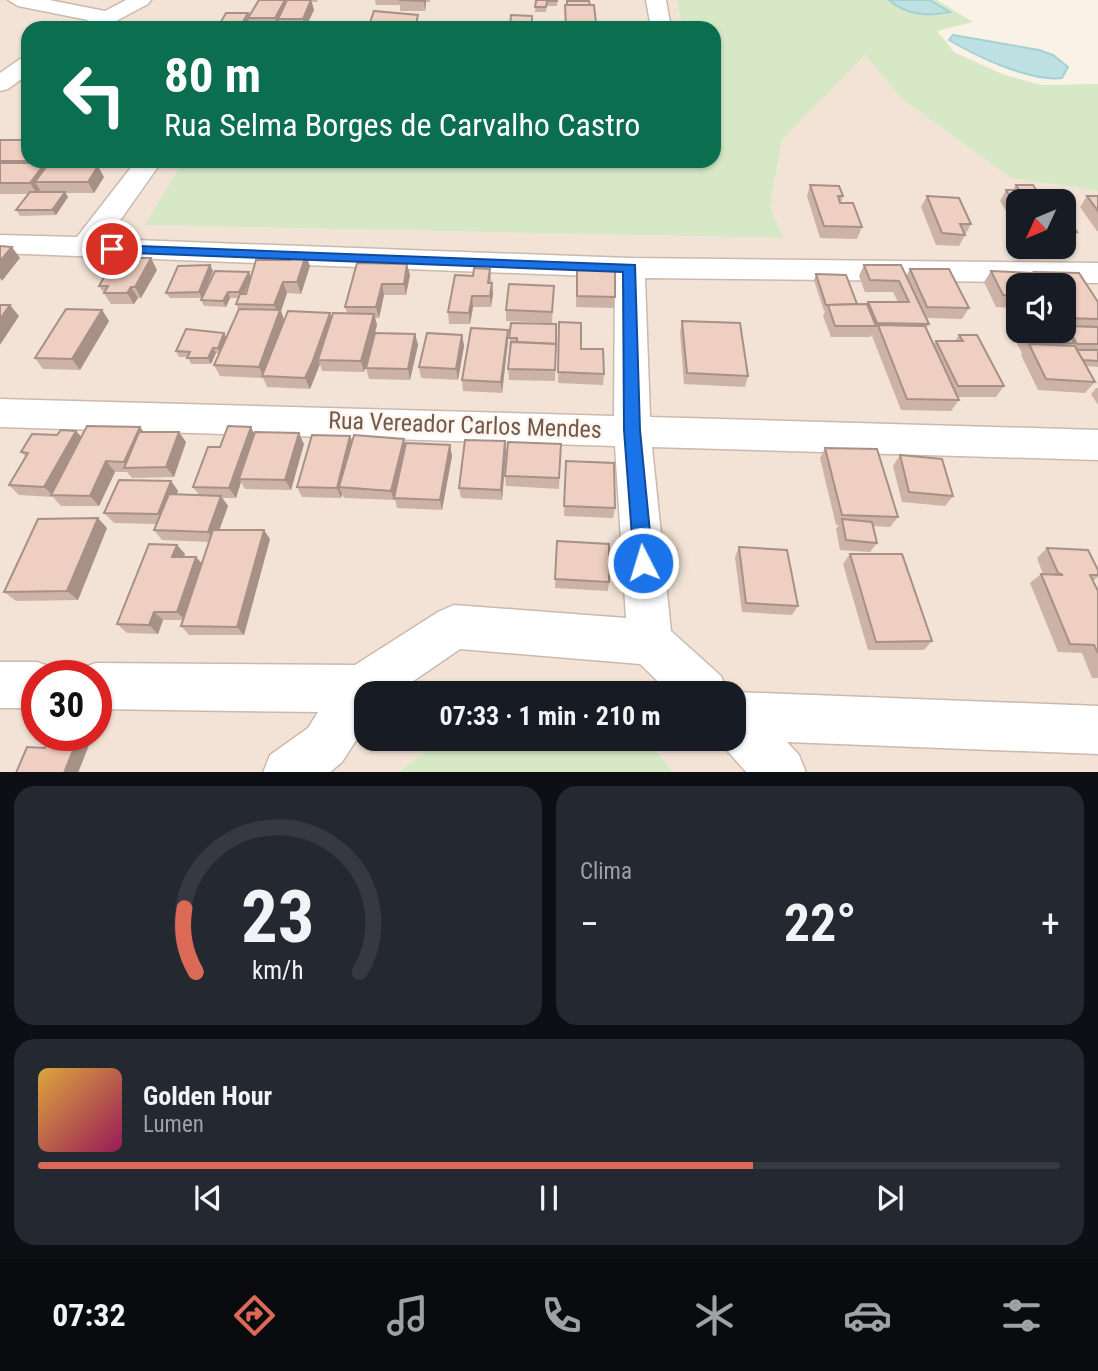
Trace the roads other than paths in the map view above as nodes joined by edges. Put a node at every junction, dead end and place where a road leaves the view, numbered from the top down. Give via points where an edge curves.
1 (18, 0) edge
2 (141, 0) edge
3 (656, 0) edge
4 (98, 15) edge
5 (80, 21) edge
6 (660, 21) edge
7 (21, 49) edge
8 (0, 61) edge
9 (21, 69) edge
10 (0, 84) edge
11 (144, 168) edge
12 (0, 244) edge
13 (85, 248) junction
14 (630, 268) junction
15 (1098, 272) edge
16 (0, 413) edge
17 (632, 430) junction
18 (1098, 445) edge
19 (650, 642) junction
20 (373, 681) edge
21 (691, 681) edge
22 (0, 685) edge
23 (21, 685) edge
24 (112, 686) edge
25 (354, 689) edge
26 (354, 700) edge
27 (746, 718) edge
28 (1098, 730) edge
29 (746, 733) edge
30 (288, 772) edge
31 (781, 772) edge

1 - 4 street
2 - 4 street
3 - 6 street
4 - 5 street
7 - 8 street
9 - 10 street
11 - 13 street
12 - 13 street
13 - 14 street
14 - 15 street
14 - 17 street
16 - 17 street, Rua Vereador Carlos Mendes
17 - 18 street, Rua Vereador Carlos Mendes
17 - 19 street
19 - 20 street via 454,628
19 - 21 street
22 - 23 street
24 - 25 street
26 - 30 street via 325,745
27 - 28 street
29 - 31 street

